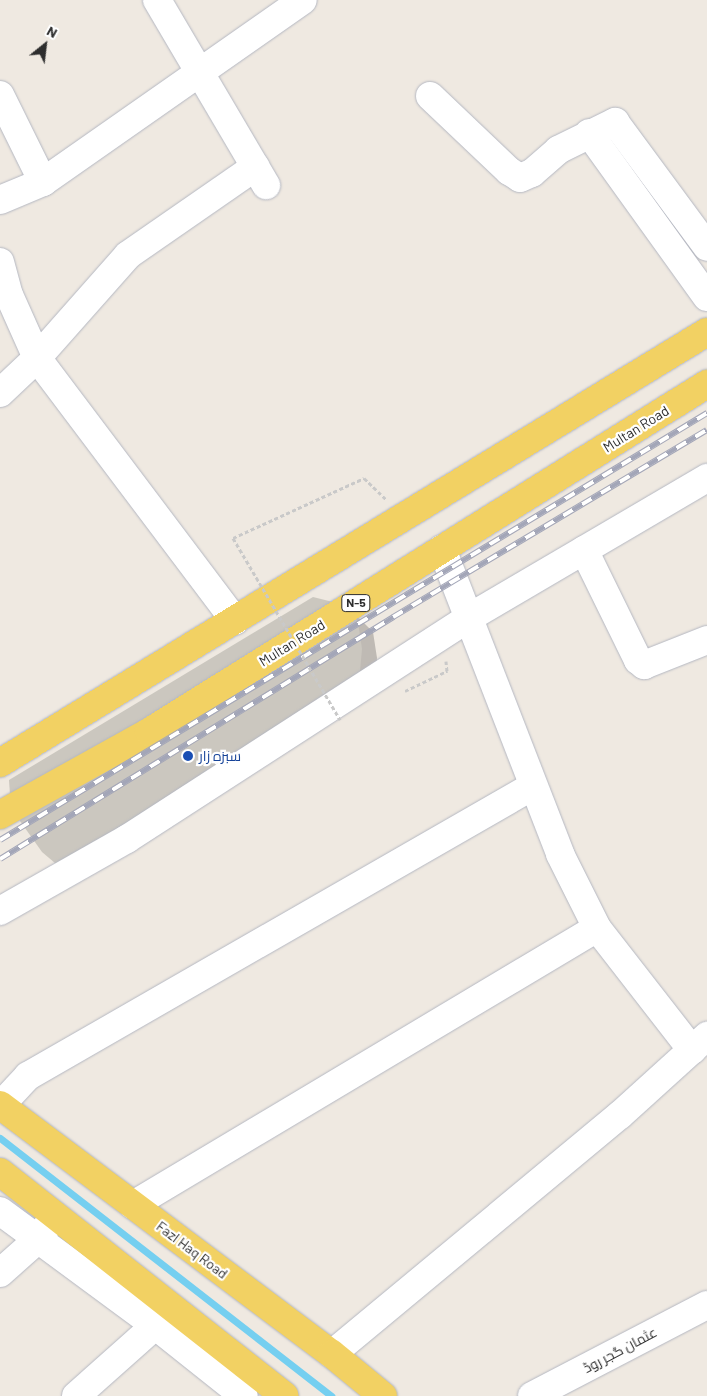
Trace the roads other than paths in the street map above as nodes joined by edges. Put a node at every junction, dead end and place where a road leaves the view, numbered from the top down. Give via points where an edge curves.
1 (157, 0) edge
2 (303, 0) edge
3 (199, 73) junction
4 (0, 94) edge
5 (430, 96) dead end
6 (589, 133) junction
7 (42, 182) junction
8 (0, 200) edge
9 (707, 247) edge
10 (0, 262) edge
11 (707, 297) edge
12 (707, 332) edge
13 (37, 358) junction
14 (707, 384) edge
15 (0, 393) edge
16 (707, 478) edge
17 (442, 549) junction
18 (584, 550) junction
19 (470, 617) junction
20 (235, 621) junction
21 (707, 640) edge
22 (0, 763) edge
23 (533, 786) junction
24 (0, 815) edge
25 (0, 911) edge
26 (597, 928) junction
27 (699, 1043) edge
28 (0, 1106) edge
29 (0, 1172) edge
30 (133, 1205) junction
31 (0, 1211) edge
32 (54, 1216) junction
33 (38, 1240) junction
34 (0, 1273) edge
35 (707, 1305) edge
36 (165, 1317) junction
37 (332, 1354) junction
38 (76, 1396) edge
39 (244, 1396) edge
40 (286, 1396) edge
41 (383, 1396) edge
42 (532, 1396) edge

1 - 3 street
2 - 3 street
3 - 7 street
3 - 13 street via 260,176 128,255
4 - 7 street
5 - 6 street via 520,178 532,173 558,150
6 - 9 street via 615,122
6 - 11 street
7 - 8 street
10 - 13 street via 9,295
12 - 20 main road
13 - 15 street
13 - 20 street
14 - 17 main road, Multan Road / N-5
16 - 18 street
17 - 19 street
17 - 24 main road, Multan Road / N-5 via 149,732
18 - 19 street
18 - 21 street via 638,660 644,665
19 - 23 street
19 - 25 street via 127,838
20 - 22 main road
23 - 26 street via 560,854
23 - 28 street via 28,1076
26 - 27 street
26 - 30 street
27 - 37 street via 613,1122
28 - 30 main road, Fazl Haq Road
29 - 32 main road
30 - 37 main road, Fazl Haq Road
31 - 33 street
32 - 33 street
32 - 36 main road
33 - 34 street
33 - 36 street
35 - 42 street, عثمان گجر روڈ
36 - 38 street
36 - 39 street
36 - 40 main road
37 - 41 main road, Fazl Haq Road

